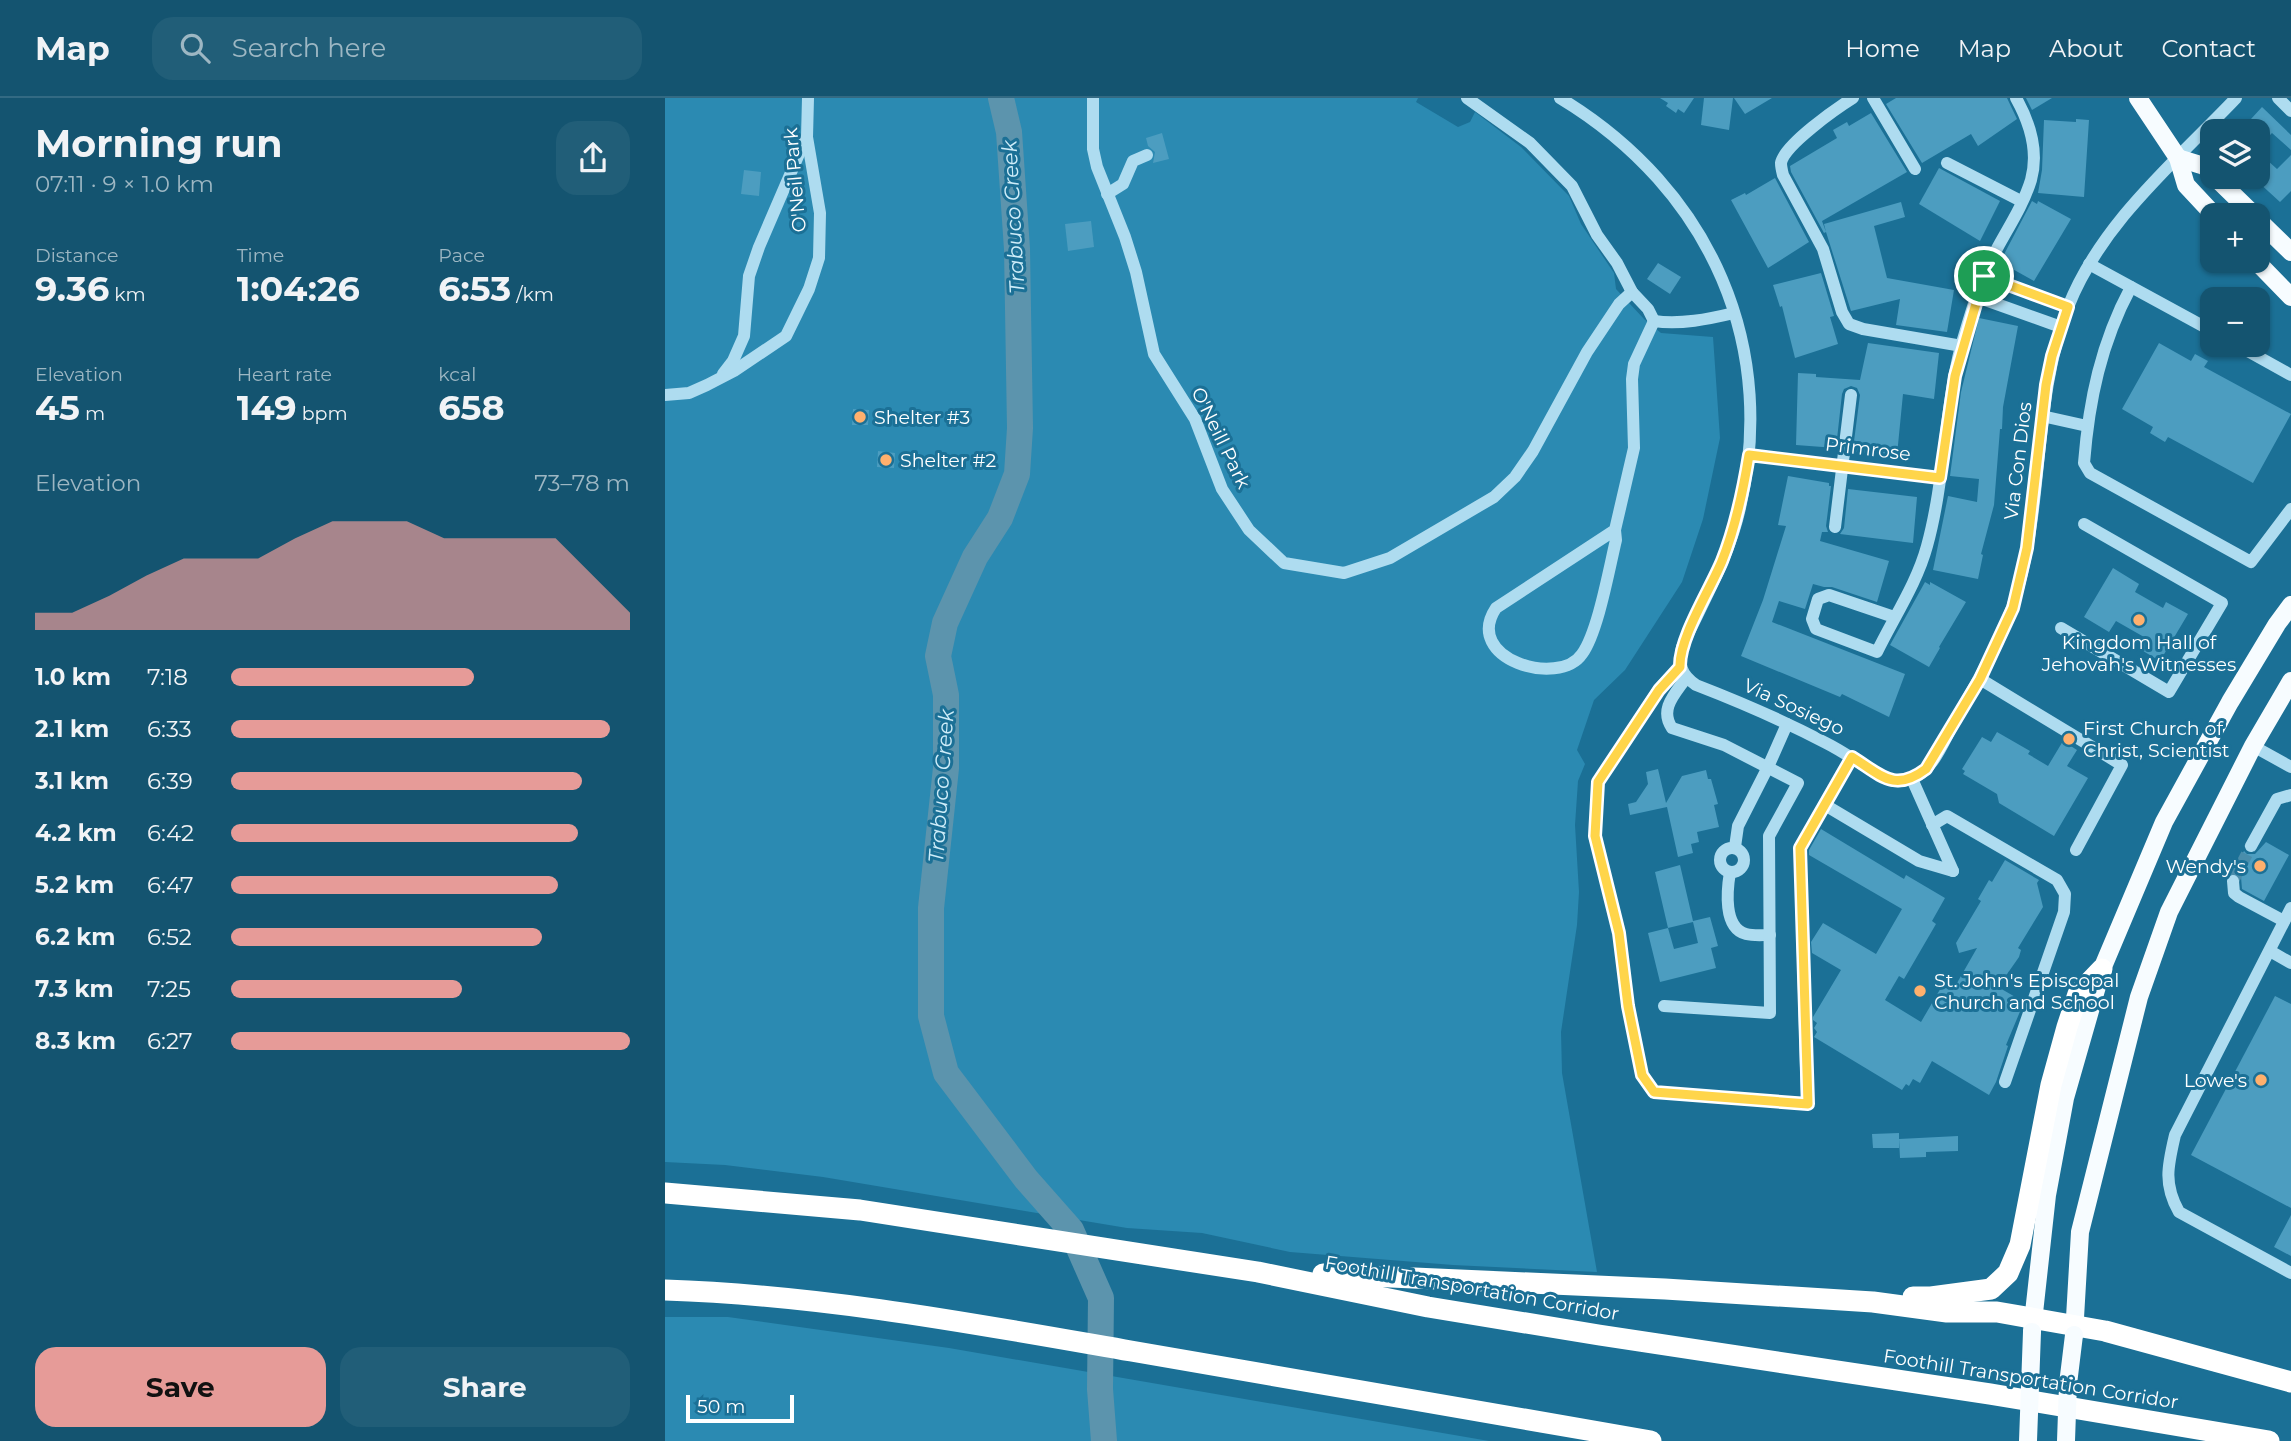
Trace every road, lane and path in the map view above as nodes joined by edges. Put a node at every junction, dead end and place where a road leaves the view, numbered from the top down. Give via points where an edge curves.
1 (808, 98) edge
2 (1093, 98) edge
3 (1467, 98) edge
4 (1560, 98) edge
5 (1853, 98) edge
6 (1873, 98) edge
7 (2016, 98) edge
8 (2138, 98) edge
9 (2236, 98) edge
10 (2278, 98) edge
11 (2291, 111) edge
12 (807, 137) junction
13 (1147, 155) dead end
14 (2178, 158) junction
15 (1947, 163) dead end
16 (2200, 165) edge
17 (1915, 169) dead end
18 (2228, 189) edge
19 (1107, 194) junction
20 (2021, 201) junction
21 (2203, 203) edge
22 (2242, 203) edge
23 (2270, 231) edge
24 (2291, 252) edge
25 (2089, 264) junction
26 (2268, 273) edge
27 (1984, 276) junction
28 (2131, 287) junction
29 (1632, 292) junction
30 (1977, 297) junction
31 (2291, 297) edge
32 (2068, 307) junction
33 (1734, 313) junction
34 (1654, 321) junction
35 (2200, 324) edge
36 (2061, 327) junction
37 (1962, 346) junction
38 (2259, 357) edge
39 (2291, 375) edge
40 (722, 376) junction
41 (665, 395) edge
42 (1851, 395) dead end
43 (2042, 416) junction
44 (2087, 426) junction
45 (1749, 455) junction
46 (1843, 465) junction
47 (1940, 478) junction
48 (2291, 509) edge
49 (2084, 524) dead end
50 (1835, 527) dead end
51 (1615, 530) junction
52 (2291, 605) edge
53 (1894, 617) junction
54 (2061, 628) dead end
55 (1687, 677) junction
56 (1980, 679) junction
57 (2291, 681) edge
58 (1787, 724) junction
59 (2253, 746) junction
60 (1852, 757) junction
61 (1768, 767) junction
62 (2291, 767) edge
63 (1912, 779) junction
64 (2291, 795) edge
65 (1825, 804) junction
66 (1932, 825) junction
67 (2251, 846) tunnel mouth
68 (2076, 850) dead end
69 (2233, 881) dead end
70 (2291, 908) edge
71 (2284, 921) junction
72 (1770, 935) junction
73 (2270, 951) junction
74 (2291, 963) edge
75 (2102, 969) junction
76 (1664, 1006) dead end
77 (2005, 1082) dead end
78 (665, 1193) edge
79 (1258, 1272) junction
80 (2291, 1273) edge
81 (665, 1290) edge
82 (1873, 1302) junction
83 (2033, 1325) junction
84 (2074, 1330) junction
85 (2291, 1382) edge
86 (1651, 1441) edge
87 (2028, 1441) edge
88 (2066, 1441) edge
89 (2269, 1441) edge

1 - 12 street, O'Neil Park
2 - 19 street, O'Neill Park via 1093,149
3 - 29 street via 1530,143 1572,186
4 - 33 street via 1610,132 1664,184 1701,235
5 - 37 street via 1786,152 1781,163 1823,249 1842,312 1849,324 1863,329
6 - 17 street
7 - 20 street via 2027,117 2033,149 2031,180
8 - 14 main road
9 - 14 street, Via Con Dios
10 - 11 street
12 - 40 street via 759,247 749,276 744,336
12 - 40 street, O'Neil Park via 820,213 819,258 809,289 786,335
13 - 19 street via 1133,161 1122,184
14 - 16 main road
14 - 21 main road via 2186,185
14 - 25 street, Via Con Dios via 2125,214
15 - 20 street
18 - 22 main road
19 - 29 street, O'Neill Park via 1136,272 1154,354 1195,419 1222,489 1249,530 1284,563 1344,573 1390,558 1494,497 1533,452 1587,352
20 - 27 street
23 - 24 main road
25 - 28 street
25 - 32 street, Via Con Dios
26 - 31 main road
27 - 30 street
27 - 32 street
28 - 35 street
28 - 44 street via 2104,344
29 - 34 street
30 - 36 street
30 - 37 street
32 - 36 street, Via Con Dios
33 - 34 street
33 - 45 street via 1751,407
34 - 51 street via 1634,363 1634,448
36 - 43 street, Via Con Dios
37 - 47 street
38 - 39 street
40 - 41 street via 689,393
42 - 46 street
43 - 44 street
43 - 56 street, Via Con Dios via 2022,573 2013,608
44 - 48 street via 2084,463 2089,473 2251,562
45 - 46 street, Primrose
45 - 55 street via 1736,523 1682,647
46 - 47 street, Primrose
46 - 50 street
47 - 53 street via 1928,545
49 - 54 street via 2222,603 2169,692
51 - 51 street via 1496,608 1487,632 1506,657 1524,666 1553,668 1569,665 1582,655 1595,621
52 - 75 main road via 2230,702 2164,822
53 - 53 street via 1829,594 1818,599 1812,619 1816,629 1877,652
55 - 58 street, Via Sosiego
55 - 61 street via 1668,703 1666,715 1672,728 1724,745
55 - 65 street via 1659,690 1598,782 1595,836 1619,933 1642,1075 1654,1092 1808,1104 1800,848
56 - 63 street, Via Con Dios via 1935,756
56 - 68 street via 2122,765
57 - 59 main road
58 - 60 street, Via Sosiego
58 - 61 street
59 - 62 street
59 - 84 main road via 2169,912 2139,998 2080,1232
60 - 63 street, Via Sosiego via 1894,782
60 - 65 street
61 - 72 street via 1798,783 1769,836
61 - 72 street via 1738,825 1735,847 1744,855 1744,864 1730,872 1726,894 1735,926 1745,934
63 - 66 street
64 - 67 street via 2272,805
65 - 66 street via 1919,861 1953,871
66 - 77 street via 1947,816 2057,880 2065,894 2064,912
69 - 71 street via 2239,898
70 - 71 street
71 - 73 street
72 - 76 street via 1770,1013
73 - 74 street
73 - 80 street via 2175,1135 2167,1167 2170,1196 2179,1212
75 - 82 highway via 2078,994 2067,1027 2020,1245 2008,1273 1991,1289
75 - 83 main road via 2065,1098 2047,1195
78 - 79 highway, Foothill Transportation Corridor via 860,1210
79 - 82 highway
79 - 89 highway, Foothill Transportation Corridor via 1428,1307
81 - 86 highway via 823,1301 951,1320
82 - 83 highway via 1947,1312 1997,1312
83 - 84 highway
83 - 87 main road, bridge
84 - 85 highway via 2105,1331
84 - 88 main road, bridge

